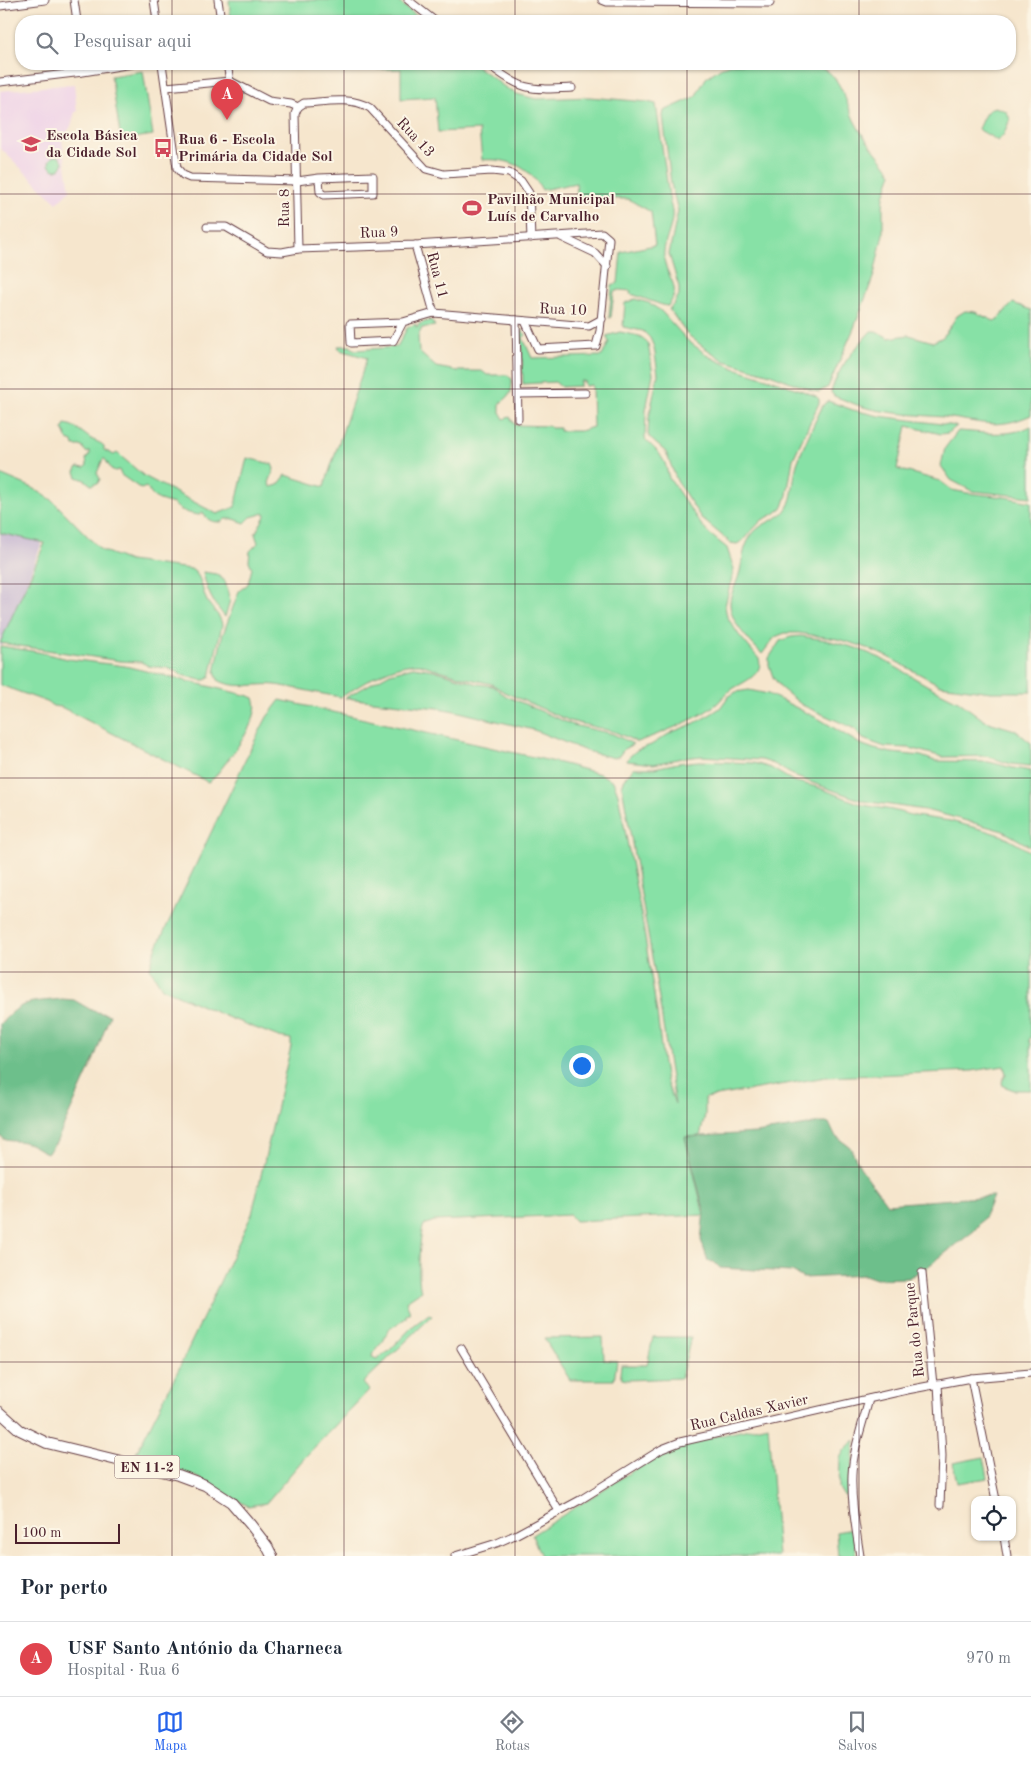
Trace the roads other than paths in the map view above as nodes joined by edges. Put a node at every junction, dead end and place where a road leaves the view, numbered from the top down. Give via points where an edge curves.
1 (45, 0) edge
2 (74, 0) edge
3 (154, 0) edge
4 (218, 0) edge
5 (408, 0) edge
6 (602, 0) edge
7 (770, 2) edge
8 (0, 6) edge
9 (76, 15) edge
10 (155, 15) edge
11 (220, 15) edge
12 (427, 15) edge
13 (95, 70) edge
14 (163, 70) edge
15 (228, 70) edge
16 (496, 70) edge
17 (83, 72) joint
18 (230, 81) junction
19 (0, 82) edge
20 (166, 88) junction
21 (572, 88) dead end
22 (298, 107) junction
23 (319, 178) junction
24 (298, 181) junction
25 (207, 227) dead end
26 (559, 237) junction
27 (531, 238) junction
28 (415, 245) junction
29 (298, 249) junction
30 (607, 266) junction
31 (434, 313) junction
32 (602, 319) junction
33 (516, 320) junction
34 (525, 321) junction
35 (403, 322) junction
36 (585, 393) dead end
37 (518, 394) junction
38 (518, 418) dead end
39 (922, 1272) dead end
40 (461, 1348) dead end
41 (1031, 1373) edge
42 (971, 1378) junction
43 (936, 1384) junction
44 (869, 1399) junction
45 (0, 1412) edge
46 (995, 1496) edge
47 (940, 1505) dead end
48 (559, 1511) junction
49 (1005, 1541) edge
50 (272, 1556) edge
51 (455, 1556) edge
52 (860, 1556) edge
53 (1007, 1556) edge

1 - 8 street
2 - 9 street
3 - 10 street
4 - 11 street
5 - 12 street
6 - 7 street
13 - 17 street
14 - 20 street
15 - 18 street
16 - 21 street via 522,86
17 - 19 street
18 - 20 street
18 - 22 street via 269,101
20 - 24 street via 177,168 183,175 190,178
22 - 24 street, Rua 8 via 295,114
22 - 27 street, Rua 13 via 304,103 362,103 426,169 444,174 509,173 521,181 528,193
23 - 23 street via 320,192 324,195 374,193 373,176
23 - 24 street
24 - 29 street, Rua 8
25 - 29 street, Rua 9 via 226,227 267,251
26 - 27 street, Rua 9
26 - 30 street, Rua 9 via 595,253
26 - 30 street, Rua 9 via 602,233 609,239
27 - 28 street, Rua 9
28 - 29 street, Rua 9
28 - 31 street, Rua 11
30 - 32 street
31 - 33 street, Rua 10
31 - 35 street, Rua 10
32 - 34 street, Rua 10 via 589,326
32 - 34 street, Rua 10 via 596,346 538,349
33 - 34 street, Rua 10
33 - 37 street
35 - 35 street, Rua 10 via 393,340 351,343 350,324
36 - 37 street
37 - 38 street
39 - 43 street, Rua do Parque
40 - 48 street
41 - 42 street, Rua Caldas Xavier
42 - 43 street, Rua Caldas Xavier
42 - 46 street
43 - 44 street, Rua Caldas Xavier
43 - 47 street, Rua do Parque via 942,1456
44 - 48 street, Rua Caldas Xavier via 680,1442 662,1449
44 - 52 street via 852,1473
45 - 50 main road, EN 11-2 via 20,1430 47,1443 178,1475 204,1485 231,1502
48 - 51 street, Rua Caldas Xavier via 497,1543
49 - 53 street

